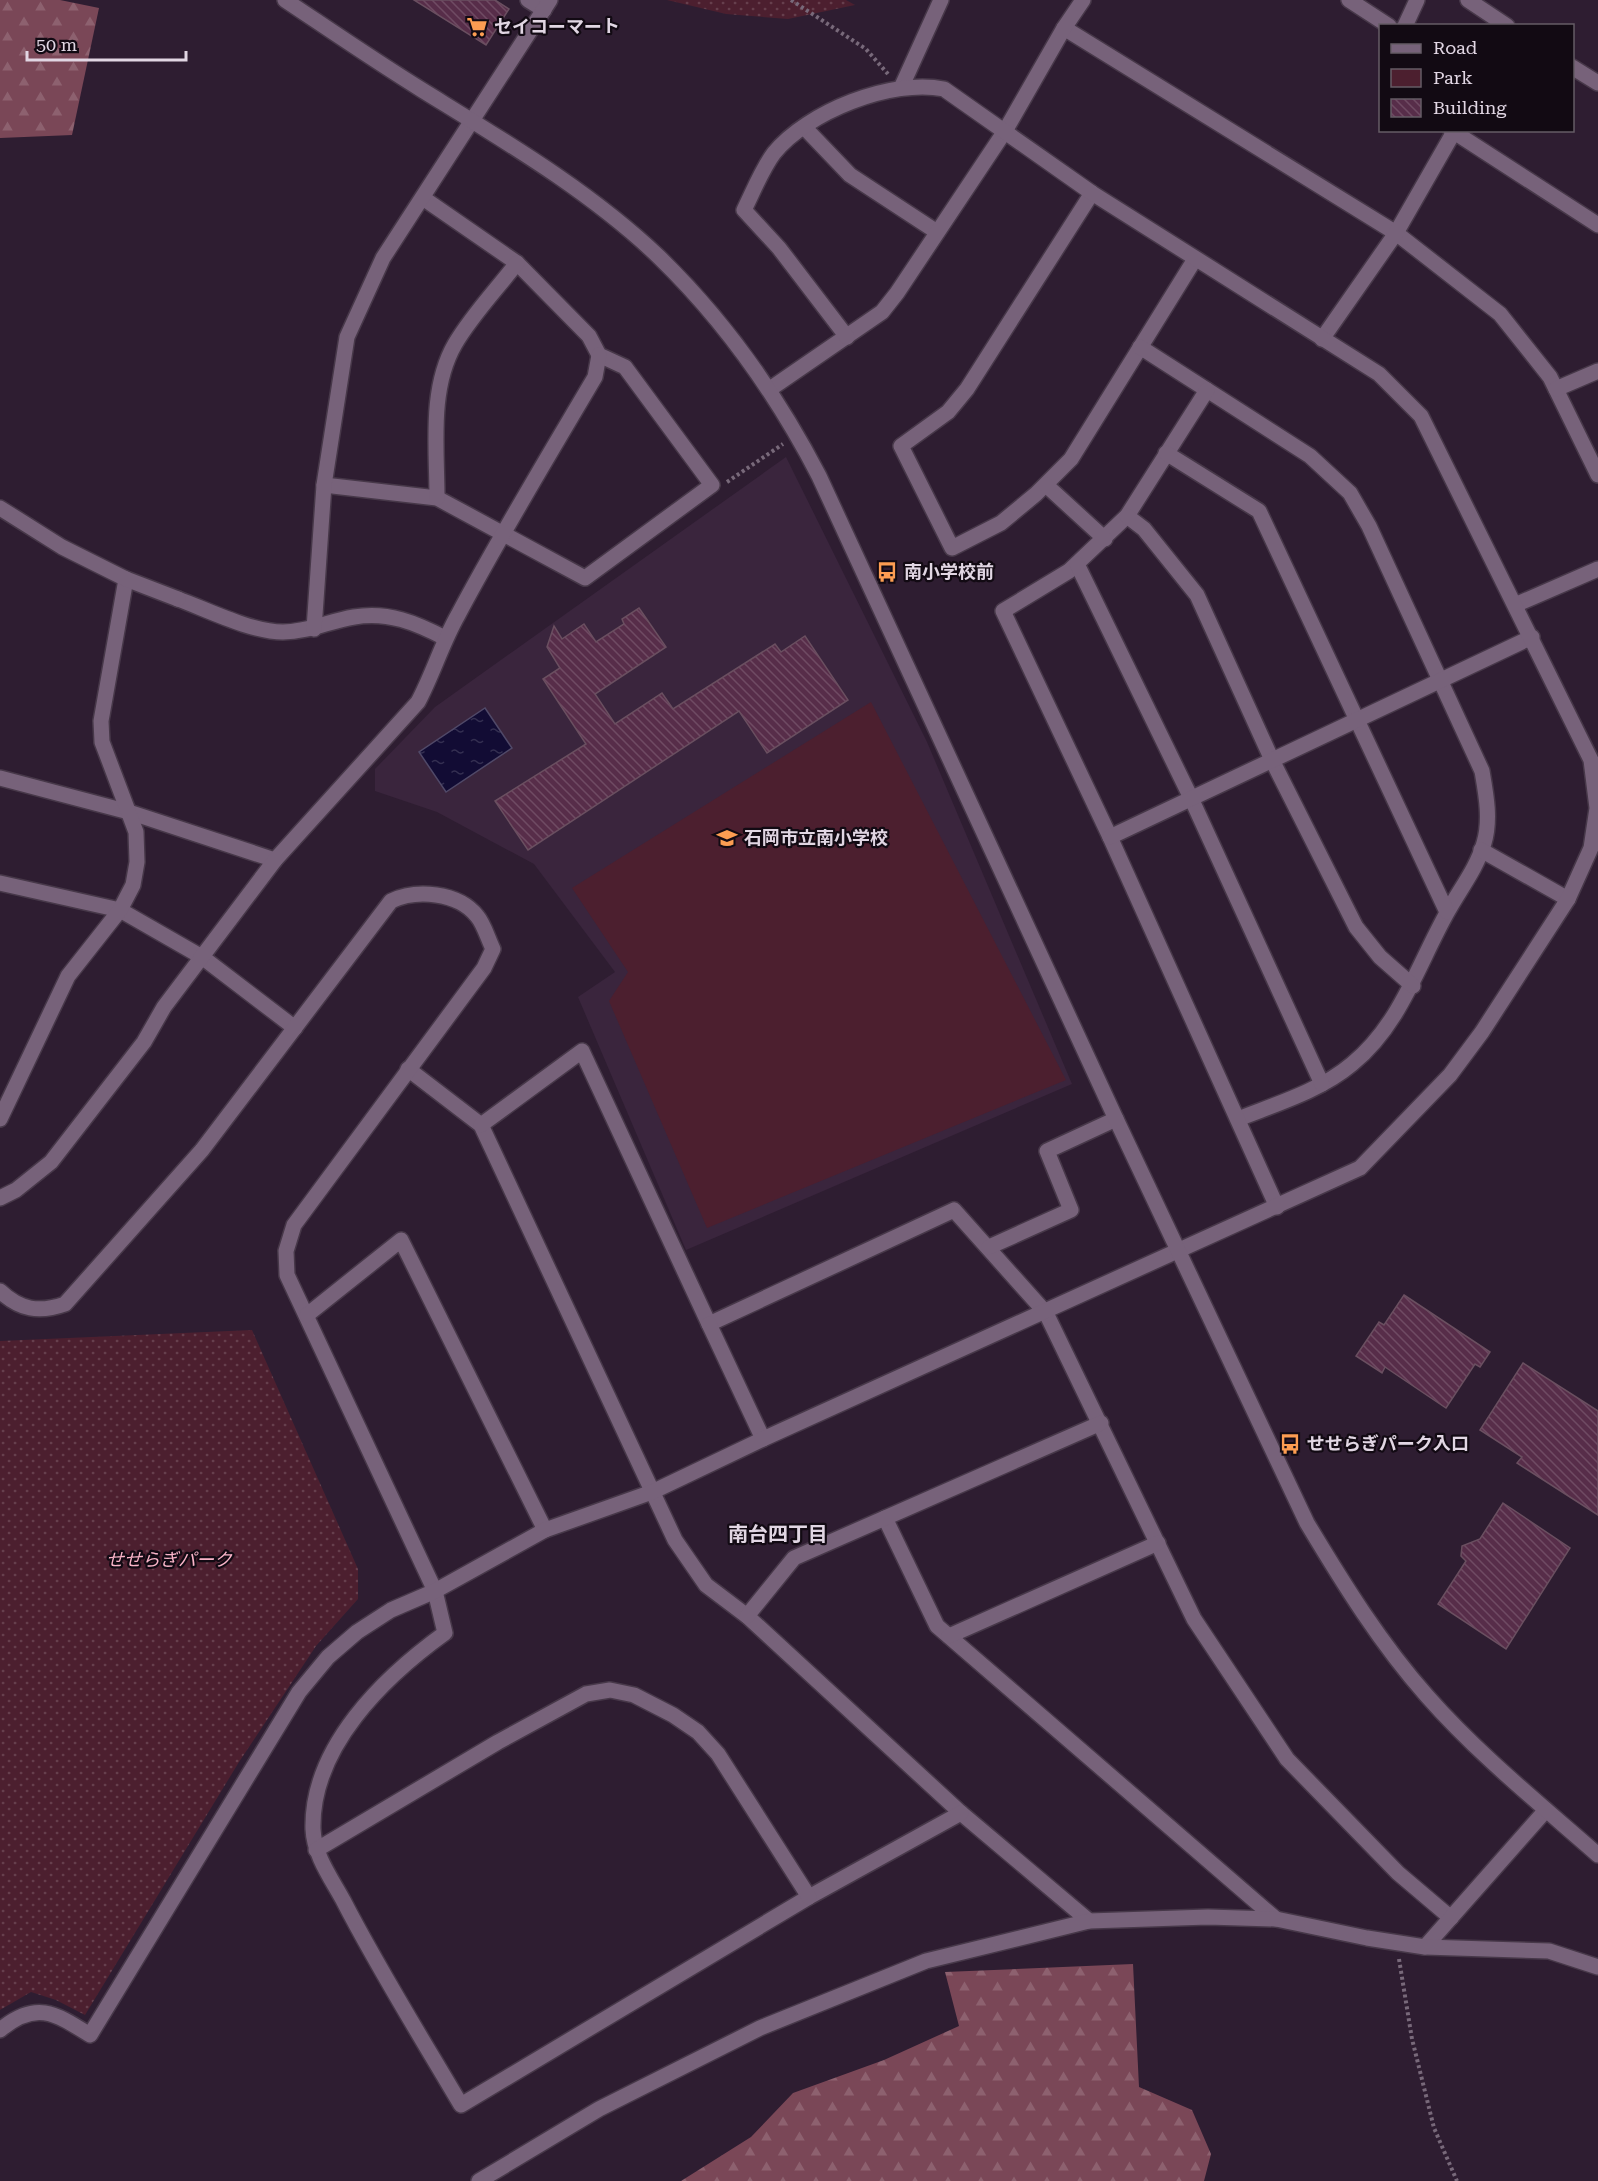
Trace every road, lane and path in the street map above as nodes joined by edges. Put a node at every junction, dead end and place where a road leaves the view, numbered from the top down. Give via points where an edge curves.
1 (285, 0) edge
2 (528, 0) edge
3 (791, 0) edge
4 (1083, 0) edge
5 (1349, 0) edge
6 (1417, 0) edge
7 (1468, 0) edge
8 (939, 1) edge
9 (547, 5) edge
10 (1386, 24) edge
11 (1406, 24) edge
12 (1504, 24) edge
13 (1064, 28) junction
14 (1574, 68) edge
15 (1598, 83) edge
16 (901, 88) junction
17 (473, 121) junction
18 (804, 127) junction
19 (1005, 131) junction
20 (1452, 132) edge
21 (1455, 132) edge
22 (1092, 193) junction
23 (423, 198) junction
24 (1598, 225) edge
25 (937, 232) junction
26 (1396, 233) junction
27 (1195, 259) junction
28 (517, 263) junction
29 (847, 337) junction
30 (1322, 339) junction
31 (1140, 347) junction
32 (599, 355) junction
33 (1598, 371) edge
34 (770, 389) junction
35 (1556, 389) junction
36 (1207, 390) junction
37 (797, 434) junction
38 (1166, 453) junction
39 (1598, 475) edge
40 (324, 485) junction
41 (712, 485) junction
42 (1046, 485) junction
43 (437, 498) junction
44 (0, 508) edge
45 (1127, 516) junction
46 (501, 535) junction
47 (1105, 539) junction
48 (1077, 564) junction
49 (1598, 569) edge
50 (126, 579) junction
51 (1515, 605) junction
52 (314, 629) junction
53 (445, 638) junction
54 (1532, 638) junction
55 (1439, 679) junction
56 (1357, 719) junction
57 (1272, 760) junction
58 (0, 778) edge
59 (1191, 798) junction
60 (129, 813) junction
61 (1597, 819) edge
62 (1110, 837) junction
63 (1481, 850) junction
64 (275, 860) junction
65 (0, 884) edge
66 (1568, 899) junction
67 (120, 910) junction
68 (1447, 912) junction
69 (202, 957) junction
70 (1413, 986) junction
71 (295, 1028) junction
72 (408, 1069) junction
73 (1322, 1083) junction
74 (0, 1119) edge
75 (1116, 1119) junction
76 (1238, 1119) junction
77 (481, 1125) junction
78 (0, 1198) edge
79 (1277, 1207) junction
80 (989, 1247) junction
81 (1178, 1252) junction
82 (0, 1291) edge
83 (1046, 1313) junction
84 (307, 1315) junction
85 (709, 1324) junction
86 (1101, 1423) junction
87 (763, 1439) junction
88 (652, 1492) junction
89 (885, 1518) junction
90 (545, 1530) junction
91 (1158, 1543) junction
92 (435, 1591) junction
93 (747, 1616) junction
94 (949, 1636) junction
95 (1546, 1810) junction
96 (961, 1813) junction
97 (316, 1850) junction
98 (1598, 1856) edge
99 (809, 1897) junction
100 (1276, 1918) junction
101 (1451, 1918) junction
102 (1089, 1922) junction
103 (1397, 1943) junction
104 (1425, 1947) junction
105 (1598, 1967) edge
106 (0, 2030) edge
107 (479, 2181) edge
108 (1457, 2181) edge

1 - 17 street
2 - 9 street
3 - 16 path via 866,49
4 - 13 street
5 - 10 street
6 - 11 street
7 - 12 street
8 - 16 street
9 - 17 street
13 - 19 street
13 - 26 street
14 - 15 street
16 - 18 street via 832,109
16 - 19 street via 924,85 944,89
17 - 23 street
17 - 34 street via 555,176 658,257 717,319
18 - 25 street via 850,175
18 - 29 street via 774,153 744,210 779,248
19 - 22 street
19 - 25 street
20 - 26 street
21 - 24 street
22 - 27 street
22 - 42 street via 967,388 948,412 901,446 952,548 1001,523
23 - 28 street
23 - 40 street via 383,258 347,337
25 - 29 street via 882,312
26 - 30 street
26 - 35 street via 1500,314
27 - 30 street
27 - 31 street
28 - 32 street via 589,336
28 - 43 street via 455,344 443,374 437,412
29 - 34 street
30 - 51 street via 1379,374 1421,416
31 - 36 street
31 - 42 street via 1071,459
32 - 41 street via 625,367
32 - 46 street via 596,377
33 - 35 street
34 - 37 street
35 - 39 street
36 - 38 street
36 - 55 street via 1310,456 1350,493
37 - 41 path via 725,483
37 - 75 street
38 - 45 street
38 - 56 street via 1259,511
40 - 43 street
40 - 52 street
41 - 46 street via 585,578
42 - 47 street
43 - 46 street
44 - 50 street via 62,548
45 - 47 street
45 - 57 street via 1144,529 1197,595
46 - 53 street
47 - 48 street
48 - 59 street
48 - 62 street via 1003,611
49 - 51 street
50 - 52 street via 248,624 281,632
50 - 60 street via 101,721 102,742
51 - 54 street
52 - 53 street via 353,617 381,615 414,622
53 - 64 street via 433,675 418,702
54 - 55 street
54 - 61 street via 1591,760
55 - 56 street
55 - 63 street via 1482,771 1488,803
56 - 57 street
56 - 68 street
57 - 59 street
57 - 70 street via 1356,927 1380,957
58 - 60 street
59 - 62 street
59 - 73 street
60 - 64 street
60 - 67 street via 136,832 136,862 133,885
61 - 66 street via 1591,848
62 - 76 street
63 - 66 street
63 - 68 street
64 - 69 street
65 - 67 street
66 - 79 street via 1482,1032 1416,1113 1360,1168
67 - 69 street
67 - 74 street via 68,976
68 - 70 street
69 - 71 street
69 - 78 street via 164,1007 144,1042 51,1162
70 - 73 street via 1365,1051
71 - 72 street via 391,901 406,894 433,894 454,901 477,915 493,950
71 - 82 street via 202,1150 66,1304 48,1310 29,1309
72 - 77 street
72 - 84 street via 294,1225 286,1251 288,1275
73 - 76 street
75 - 80 street via 1047,1151 1071,1210
75 - 81 street
76 - 79 street
77 - 85 street via 582,1051
77 - 88 street
79 - 81 street
80 - 83 street
80 - 85 street via 954,1210
81 - 83 street
81 - 95 street via 1306,1523 1344,1586 1427,1696
83 - 86 street
83 - 87 street
84 - 90 street via 401,1240
84 - 92 street
85 - 87 street
86 - 89 street
86 - 91 street
87 - 88 street
88 - 90 street
88 - 93 street via 675,1540 706,1585
89 - 93 street via 794,1558
89 - 94 street via 937,1626
90 - 92 street
91 - 94 street
91 - 101 street via 1194,1619 1287,1759 1382,1857
92 - 97 street via 445,1633 407,1660 373,1694 330,1758 316,1801
92 - 106 street via 392,1610 357,1632 328,1657 298,1692 90,2035 45,2011 18,2018
93 - 96 street
94 - 100 street
95 - 98 street
95 - 101 street
96 - 99 street
96 - 102 street
97 - 99 street via 586,1694 610,1690 634,1695 698,1732 718,1754
97 - 99 street via 370,1953 461,2105
100 - 102 street
100 - 103 street
101 - 104 street
102 - 107 street via 926,1961 760,2028 599,2109
103 - 104 street
103 - 108 path via 1412,2039 1434,2128
104 - 105 street via 1549,1951

